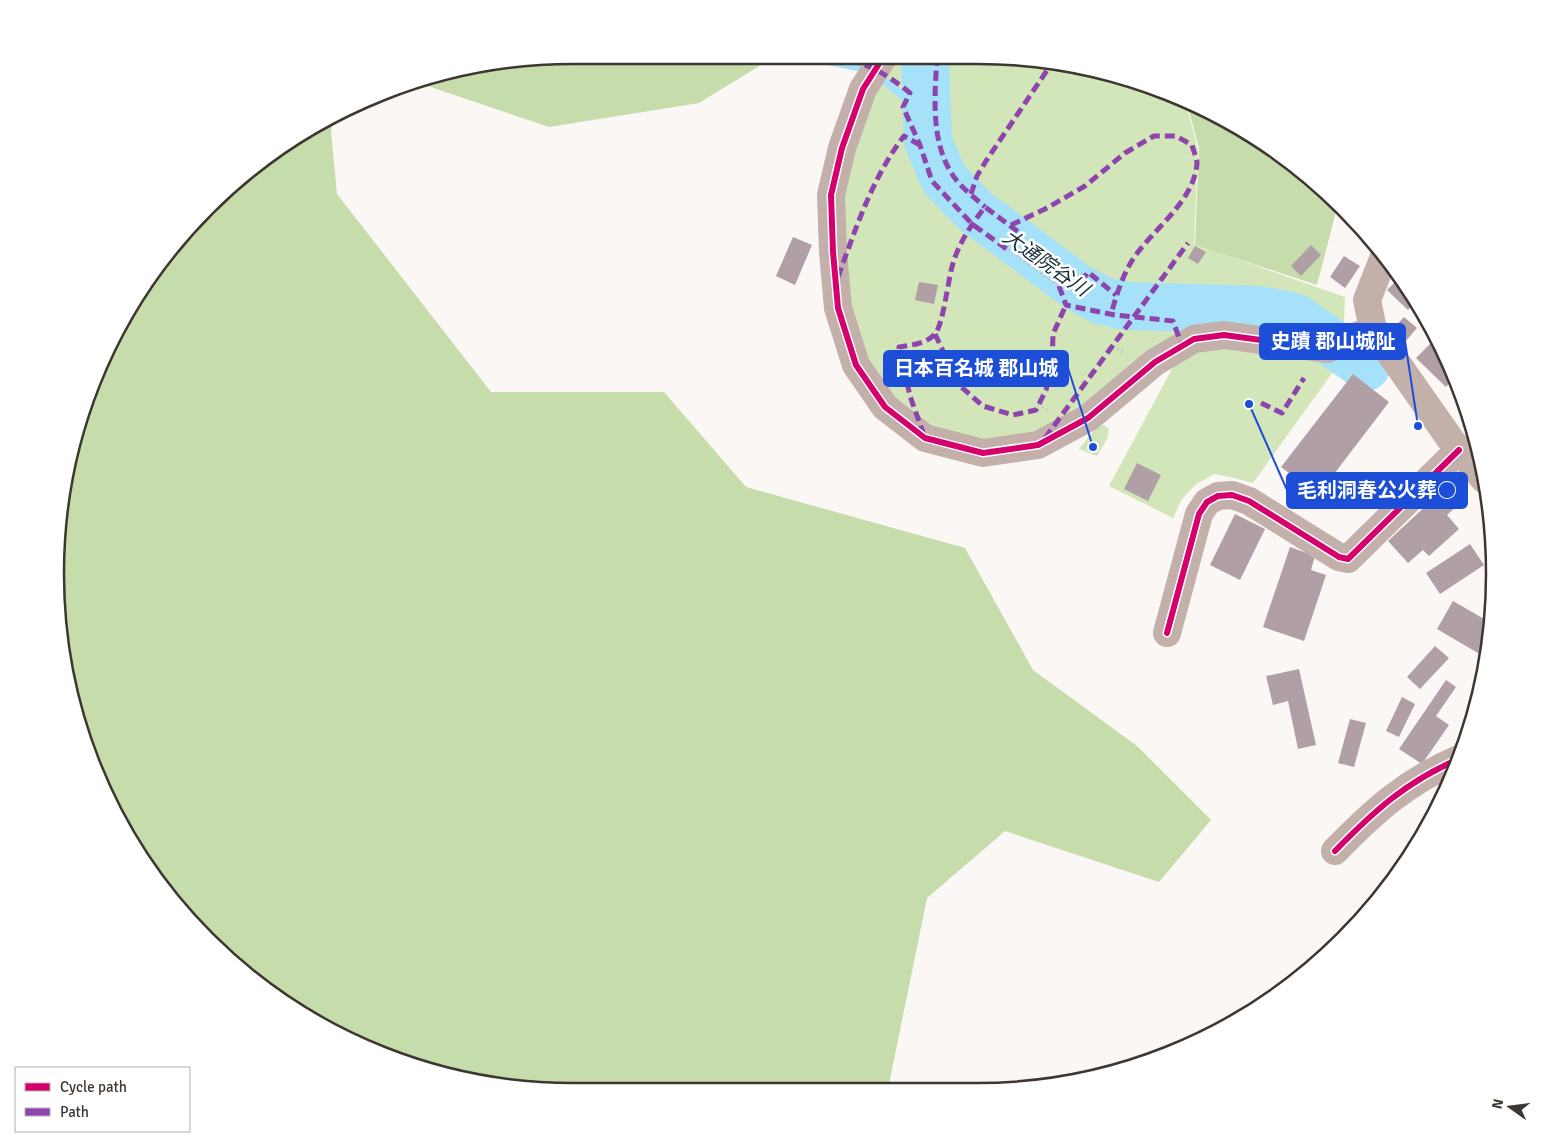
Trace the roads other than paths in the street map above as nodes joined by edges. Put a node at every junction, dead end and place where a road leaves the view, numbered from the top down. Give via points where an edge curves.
1 (879, 64) edge
2 (1381, 263) edge
3 (1366, 332) junction
4 (1459, 450) junction
5 (1475, 468) edge
6 (1167, 633) dead end
7 (1449, 764) edge
8 (1335, 851) dead end

1 - 3 street via 863,89 842,148 832,195 838,308 856,365 885,407 925,438 984,453 1038,445 1088,418 1155,362 1194,339 1224,335 1327,350
2 - 3 street via 1367,300
3 - 4 street
4 - 5 street
4 - 6 street via 1348,559 1339,557 1249,501 1232,495 1218,496 1208,502 1199,514
7 - 8 street via 1408,785

